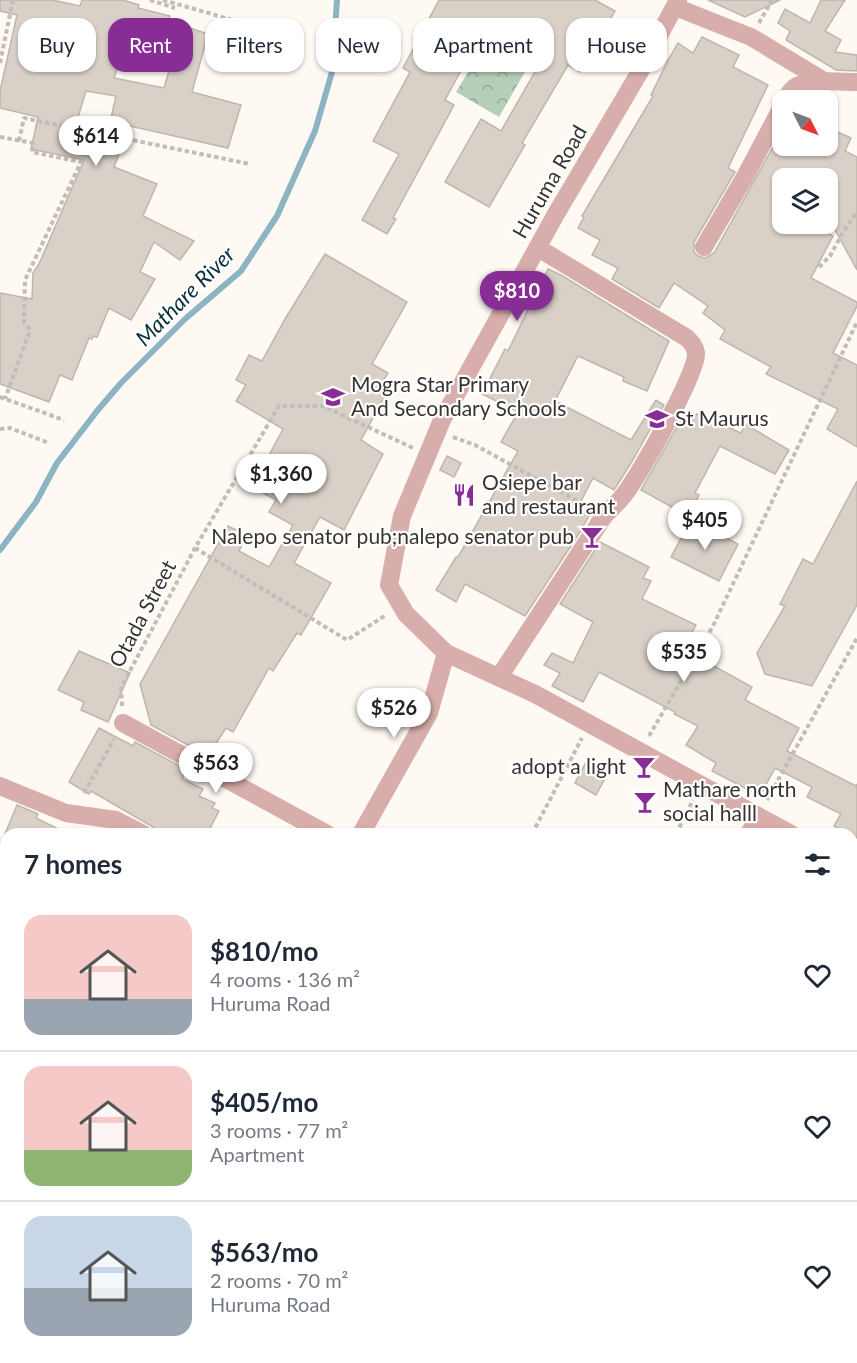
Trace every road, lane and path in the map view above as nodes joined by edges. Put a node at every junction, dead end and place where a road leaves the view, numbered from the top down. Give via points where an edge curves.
1 (13, 0) edge
2 (150, 0) edge
3 (163, 0) edge
4 (772, 0) edge
5 (676, 3) edge
6 (175, 8) dead end
7 (226, 18) edge
8 (752, 37) junction
9 (0, 63) edge
10 (824, 81) junction
11 (857, 82) edge
12 (792, 90) edge
13 (772, 126) edge
14 (0, 137) edge
15 (19, 141) junction
16 (250, 164) dead end
17 (856, 215) edge
18 (704, 247) dead end
19 (538, 248) junction
20 (819, 267) dead end
21 (857, 322) edge
22 (2, 398) edge
23 (64, 420) dead end
24 (0, 429) edge
25 (436, 434) junction
26 (49, 443) dead end
27 (428, 453) junction
28 (604, 516) junction
29 (195, 548) junction
30 (400, 603) junction
31 (857, 638) edge
32 (446, 653) junction
33 (499, 677) junction
34 (123, 723) junction
35 (589, 724) junction
36 (639, 752) junction
37 (0, 786) edge
38 (700, 786) junction
39 (84, 793) dead end
40 (758, 816) junction
41 (131, 828) edge
42 (316, 828) edge
43 (364, 828) edge
44 (535, 828) edge
45 (679, 828) edge
46 (752, 828) edge
47 (780, 828) edge

1 - 9 path
2 - 6 path
3 - 7 path
4 - 8 path
5 - 8 street
5 - 19 street, Huruma Road
8 - 10 street
10 - 11 street
10 - 12 street via 800,84
13 - 18 street
14 - 15 path
15 - 16 path via 24,118
15 - 22 path via 33,143 32,152 81,162 25,280 24,322 29,333
17 - 20 path
19 - 25 street, Huruma Road
19 - 28 street via 687,338 696,351 696,361 684,388 645,463
21 - 36 path via 712,626
22 - 23 path
24 - 26 path via 10,428
25 - 27 street, Huruma Road
25 - 28 path via 475,445
27 - 29 path, Otada Street via 322,406 279,406
27 - 30 street, Huruma Road via 402,516 389,585
28 - 33 street
29 - 30 path, Otada Street via 347,640
29 - 34 path, Otada Street via 121,688
30 - 32 street, Huruma Road via 406,614
31 - 40 path
32 - 33 street, Huruma Road
32 - 43 street via 429,713
33 - 35 street, Huruma Road
34 - 39 path
34 - 42 street
35 - 36 street, Huruma Road
35 - 44 path
36 - 38 street, Huruma Road
37 - 41 street via 66,813 116,820
38 - 40 street, Huruma Road
38 - 45 path
40 - 46 street
40 - 47 street, Huruma Road

